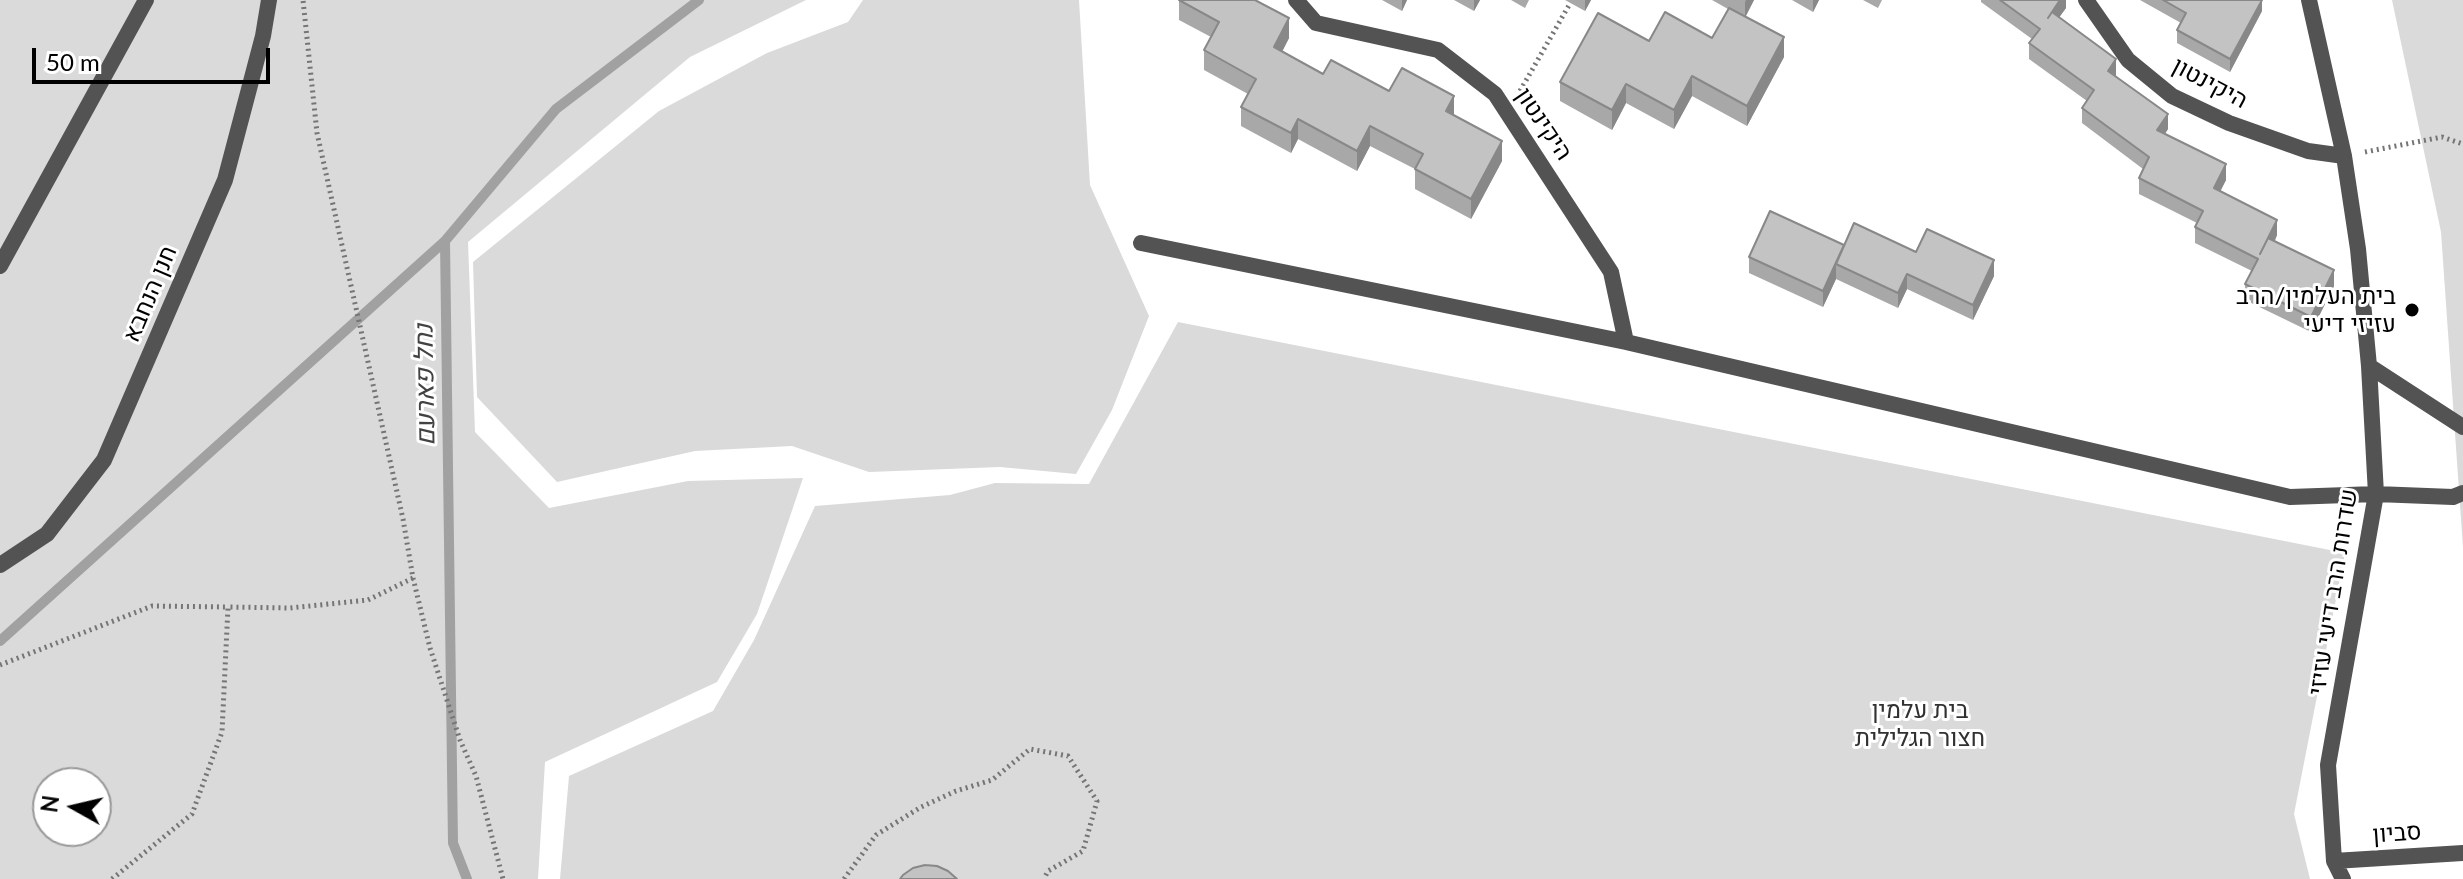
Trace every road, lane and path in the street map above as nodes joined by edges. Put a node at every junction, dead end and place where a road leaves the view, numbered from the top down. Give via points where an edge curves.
1 (146, 0) edge
2 (269, 0) edge
3 (303, 0) edge
4 (1296, 0) edge
5 (1572, 0) edge
6 (2086, 0) edge
7 (2309, 0) edge
8 (1508, 112) junction
9 (2463, 144) edge
10 (2344, 156) junction
11 (1141, 243) dead end
12 (0, 266) edge
13 (1626, 342) junction
14 (2369, 366) junction
15 (2463, 427) edge
16 (2463, 493) edge
17 (2376, 494) junction
18 (0, 565) edge
19 (413, 578) junction
20 (228, 607) junction
21 (0, 665) edge
22 (2463, 853) edge
23 (2334, 861) junction
24 (112, 879) edge
25 (503, 879) edge
26 (844, 879) edge
27 (1044, 879) edge
28 (2343, 879) edge

1 - 12 street
2 - 18 street, חנן הנחבא via 225,180 104,460 47,534
3 - 19 path via 317,133
4 - 8 street, היקינטון via 1316,23 1438,50 1495,94
5 - 8 path
6 - 10 street, היקינטון via 2128,60 2172,96 2255,133 2308,151
7 - 10 street, שדרות הרב דיעי עזיזי
8 - 13 street, היקינטון via 1611,272
9 - 10 path via 2442,137
10 - 14 street, שדרות הרב דיעי עזיזי
11 - 13 street
13 - 17 street via 2290,497
14 - 15 street
14 - 17 street, שדרות הרב דיעי עזיזי
16 - 17 street
17 - 23 street, שדרות הרב דיעי עזיזי via 2328,765
19 - 20 path via 368,600 290,608
19 - 25 path
20 - 21 path via 152,606
20 - 24 path via 222,732 192,814
22 - 23 street, סביון
23 - 28 street
26 - 27 path via 876,835 921,807 992,780 1030,749 1068,756 1097,801 1083,851 1048,871

